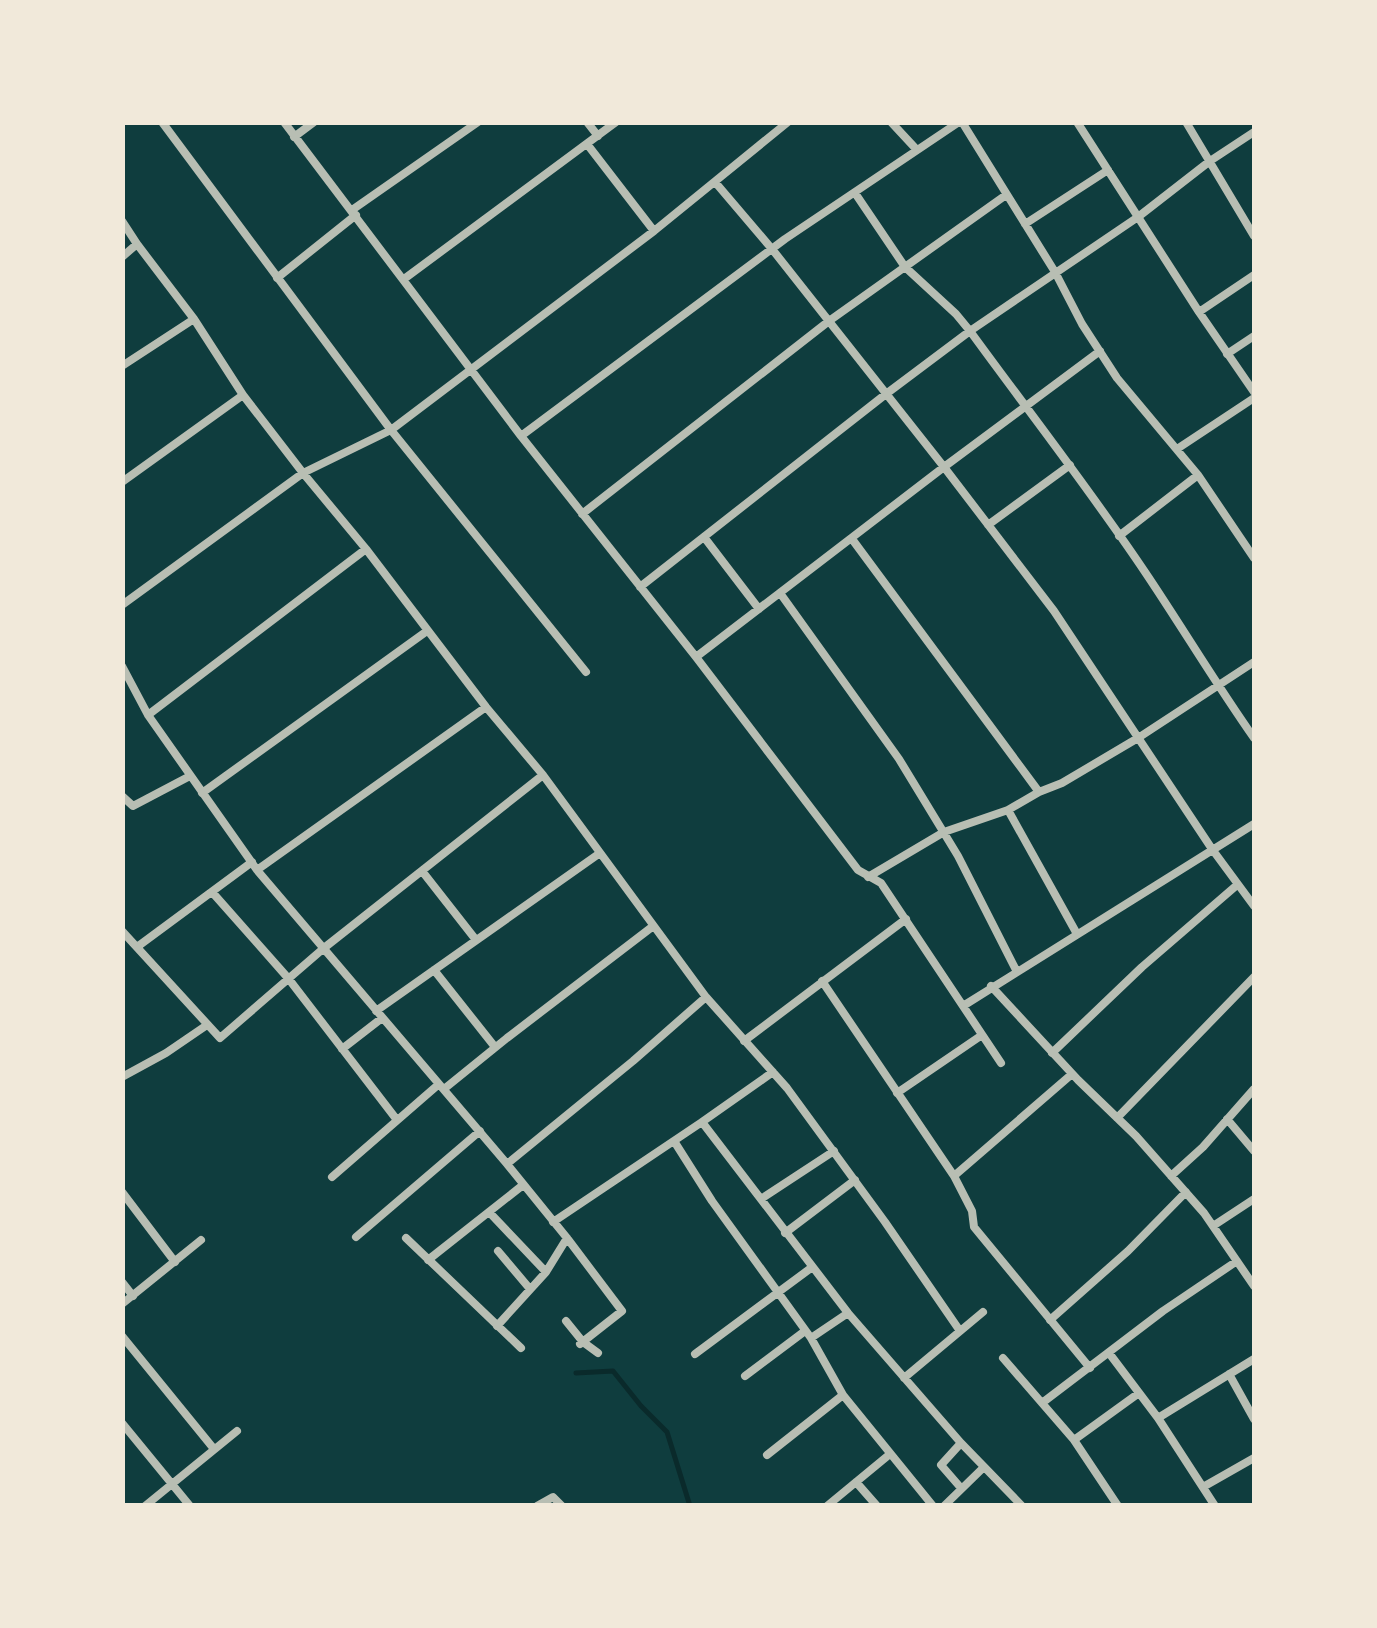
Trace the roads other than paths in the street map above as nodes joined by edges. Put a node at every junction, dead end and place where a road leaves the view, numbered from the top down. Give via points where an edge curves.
1 (162, 122) edge
2 (284, 122) edge
3 (314, 122) edge
4 (478, 122) edge
5 (587, 122) edge
6 (616, 122) edge
7 (788, 122) edge
8 (890, 122) edge
9 (960, 122) edge
10 (1077, 122) edge
11 (1186, 122) edge
12 (1254, 132) edge
13 (598, 136) junction
14 (294, 137) junction
15 (588, 144) junction
16 (917, 150) junction
17 (1210, 161) junction
18 (1108, 170) junction
19 (715, 182) junction
20 (855, 193) junction
21 (1006, 195) junction
22 (354, 213) junction
23 (1138, 217) junction
24 (122, 221) edge
25 (1024, 224) junction
26 (654, 230) junction
27 (1254, 236) edge
28 (138, 244) junction
29 (772, 249) junction
30 (122, 257) edge
31 (904, 267) junction
32 (1054, 272) junction
33 (1254, 275) edge
34 (277, 278) junction
35 (404, 279) junction
36 (1199, 312) junction
37 (194, 319) junction
38 (829, 321) junction
39 (970, 332) junction
40 (1254, 336) edge
41 (1100, 351) junction
42 (1227, 354) junction
43 (122, 366) edge
44 (471, 370) junction
45 (886, 394) junction
46 (1254, 395) edge
47 (243, 396) junction
48 (1025, 405) junction
49 (390, 430) junction
50 (521, 436) junction
51 (1176, 449) junction
52 (1070, 465) junction
53 (944, 466) junction
54 (303, 474) junction
55 (1198, 475) junction
56 (122, 482) edge
57 (582, 514) junction
58 (988, 525) junction
59 (1119, 536) junction
60 (704, 537) junction
61 (852, 539) junction
62 (366, 549) junction
63 (1254, 558) edge
64 (640, 587) junction
65 (780, 594) junction
66 (122, 604) edge
67 (759, 610) junction
68 (427, 631) junction
69 (696, 657) junction
70 (1254, 662) edge
71 (122, 666) edge
72 (586, 672) dead end
73 (1218, 686) junction
74 (486, 707) junction
75 (148, 715) junction
76 (1138, 738) junction
77 (1254, 738) edge
78 (543, 775) junction
79 (190, 776) junction
80 (1039, 792) junction
81 (202, 793) junction
82 (122, 796) edge
83 (1008, 810) junction
84 (1254, 824) edge
85 (944, 832) junction
86 (1212, 849) junction
87 (600, 852) junction
88 (255, 866) junction
89 (422, 870) junction
90 (868, 877) junction
91 (1238, 885) junction
92 (212, 892) junction
93 (1254, 906) edge
94 (906, 919) junction
95 (652, 928) junction
96 (122, 931) edge
97 (1077, 934) junction
98 (476, 940) junction
99 (136, 948) junction
100 (324, 948) junction
101 (434, 970) junction
102 (1017, 972) junction
103 (1254, 977) edge
104 (288, 978) junction
105 (822, 981) junction
106 (991, 986) junction
107 (706, 998) junction
108 (963, 1006) junction
109 (379, 1014) junction
110 (207, 1025) junction
111 (982, 1035) junction
112 (744, 1040) junction
113 (495, 1047) junction
114 (342, 1050) junction
115 (1052, 1052) junction
116 (122, 1062) edge
117 (1000, 1063) dead end
118 (772, 1072) junction
119 (1072, 1074) junction
120 (127, 1075) edge
121 (441, 1087) junction
122 (1254, 1089) edge
123 (898, 1093) junction
124 (1117, 1118) junction
125 (1227, 1118) junction
126 (396, 1120) junction
127 (702, 1122) junction
128 (480, 1131) junction
129 (674, 1141) junction
130 (834, 1151) junction
131 (1254, 1151) edge
132 (507, 1164) junction
133 (954, 1176) junction
134 (1172, 1176) junction
135 (332, 1178) dead end
136 (854, 1180) junction
137 (524, 1185) junction
138 (122, 1192) edge
139 (1186, 1192) junction
140 (762, 1199) junction
141 (1254, 1199) edge
142 (489, 1212) junction
143 (553, 1222) junction
144 (1213, 1226) junction
145 (785, 1233) junction
146 (356, 1237) dead end
147 (406, 1238) dead end
148 (567, 1238) junction
149 (201, 1240) dead end
150 (498, 1252) dead end
151 (428, 1260) junction
152 (1238, 1261) junction
153 (175, 1262) junction
154 (812, 1268) junction
155 (546, 1272) junction
156 (122, 1282) edge
157 (1254, 1286) edge
158 (530, 1288) junction
159 (776, 1292) junction
160 (133, 1296) junction
161 (122, 1304) edge
162 (983, 1312) dead end
163 (848, 1313) junction
164 (1050, 1320) junction
165 (566, 1321) dead end
166 (498, 1326) junction
167 (960, 1331) junction
168 (808, 1334) junction
169 (122, 1336) edge
170 (581, 1343) junction
171 (521, 1348) dead end
172 (598, 1353) dead end
173 (1109, 1353) junction
174 (695, 1354) dead end
175 (1003, 1358) dead end
176 (1254, 1359) edge
177 (1090, 1368) junction
178 (1230, 1374) junction
179 (745, 1376) dead end
180 (904, 1378) junction
181 (1138, 1393) junction
182 (843, 1395) junction
183 (1042, 1404) junction
184 (1158, 1418) junction
185 (1254, 1420) edge
186 (122, 1423) edge
187 (237, 1431) dead end
188 (1074, 1440) junction
189 (961, 1442) junction
190 (214, 1449) junction
191 (890, 1454) junction
192 (766, 1455) dead end
193 (1254, 1458) edge
194 (984, 1467) junction
195 (856, 1482) junction
196 (171, 1483) junction
197 (1203, 1487) junction
198 (961, 1488) junction
199 (145, 1506) edge
200 (190, 1506) edge
201 (537, 1506) edge
202 (562, 1506) edge
203 (826, 1506) edge
204 (876, 1506) edge
205 (933, 1506) edge
206 (944, 1506) edge
207 (1022, 1506) edge
208 (1118, 1506) edge
209 (1215, 1506) edge

1 - 34 street
2 - 14 street
3 - 14 street
4 - 22 street
5 - 13 street
6 - 13 street
7 - 19 street
8 - 16 street
9 - 16 street
9 - 21 street
10 - 18 street
11 - 17 street
12 - 17 street
13 - 15 street
14 - 22 street
15 - 26 street
15 - 35 street
16 - 20 street
17 - 23 street
17 - 27 street
18 - 23 street
18 - 25 street
19 - 26 street
19 - 29 street
20 - 29 street
20 - 31 street
21 - 25 street
21 - 31 street
22 - 34 street
22 - 35 street
23 - 32 street
23 - 36 street
24 - 28 street
25 - 32 street
26 - 44 street
28 - 30 street
28 - 37 street
29 - 38 street
29 - 50 street
31 - 38 street
31 - 39 street
32 - 39 street
32 - 41 street
33 - 36 street
34 - 49 street
35 - 44 street
36 - 42 street
37 - 43 street
37 - 47 street
38 - 45 street
38 - 57 street
39 - 45 street
39 - 48 street
40 - 42 street
41 - 48 street
41 - 51 street
42 - 46 street
44 - 49 street
44 - 50 street
45 - 53 street
45 - 60 street
46 - 51 street
47 - 54 street
47 - 56 street
48 - 52 street
48 - 53 street
49 - 54 street
49 - 72 street
50 - 57 street
51 - 55 street
52 - 58 street
52 - 59 street
53 - 58 street
53 - 61 street
54 - 62 street
54 - 66 street
55 - 59 street
55 - 63 street
57 - 64 street
58 - 76 street
59 - 73 street
60 - 64 street
60 - 67 street
61 - 65 street
61 - 80 street
62 - 68 street
62 - 75 street
64 - 69 street
65 - 67 street
65 - 85 street
67 - 69 street
68 - 74 street
68 - 81 street
69 - 90 street
70 - 73 street
71 - 75 street
73 - 76 street
73 - 77 street
74 - 78 street
74 - 88 street
75 - 79 street
76 - 80 street
76 - 86 street
78 - 87 street
78 - 89 street
79 - 81 street
79 - 82 street via 133,806
80 - 83 street
81 - 88 street
83 - 85 street
83 - 97 street
84 - 86 street
85 - 90 street
85 - 102 street
86 - 91 street
86 - 97 street
87 - 95 street
87 - 98 street
88 - 92 street
88 - 100 street
89 - 98 street
89 - 100 street
90 - 94 street via 881,883
91 - 93 street
91 - 115 street
92 - 99 street
92 - 104 street
94 - 105 street
94 - 108 street
95 - 107 street
95 - 113 street
96 - 99 street
97 - 102 street
98 - 101 street
99 - 110 street
100 - 104 street
100 - 109 street
101 - 109 street
101 - 113 street
102 - 106 street
103 - 124 street
104 - 110 street via 220,1038
104 - 114 street
105 - 112 street
105 - 123 street
106 - 108 street
106 - 115 street
107 - 112 street
107 - 132 street
108 - 111 street
109 - 114 street
109 - 121 street
110 - 120 street
111 - 117 street
111 - 123 street
112 - 118 street
113 - 121 street
114 - 126 street
115 - 119 street
116 - 120 street
118 - 127 street
118 - 130 street
119 - 124 street
119 - 133 street
121 - 126 street
121 - 128 street
122 - 125 street
123 - 133 street
124 - 134 street
125 - 131 street
125 - 134 street
126 - 135 street
127 - 129 street
127 - 140 street
128 - 132 street
128 - 146 street
129 - 143 street
129 - 159 street
130 - 136 street
130 - 140 street
132 - 137 street
133 - 164 street via 974,1227
134 - 139 street
136 - 145 street
136 - 167 street
137 - 142 street
137 - 143 street
138 - 153 street
139 - 144 street
139 - 164 street
140 - 145 street
141 - 144 street
142 - 151 street
142 - 155 street
143 - 148 street
144 - 152 street
145 - 154 street
147 - 151 street
148 - 155 street
148 - 170 street via 622,1311
149 - 153 street
150 - 158 street
151 - 166 street
152 - 157 street
152 - 173 street
153 - 160 street
154 - 159 street
154 - 163 street
155 - 158 street
156 - 160 street
158 - 166 street
159 - 168 street
159 - 174 street
160 - 161 street
162 - 167 street
163 - 168 street
163 - 180 street
164 - 177 street
165 - 170 street
166 - 171 street
167 - 180 street
168 - 179 street
168 - 182 street
169 - 190 street
170 - 172 street
173 - 177 street
173 - 181 street
175 - 183 street
176 - 178 street
177 - 183 street
178 - 184 street
178 - 185 street
180 - 189 street
181 - 184 street
181 - 188 street
182 - 191 street
182 - 192 street
183 - 188 street
184 - 197 street
186 - 196 street
187 - 190 street
188 - 208 street
189 - 194 street
189 - 198 street via 941,1465
190 - 196 street
191 - 195 street
191 - 205 street
193 - 197 street
194 - 198 street
194 - 207 street
195 - 203 street
195 - 204 street
196 - 199 street
196 - 200 street
197 - 209 street
198 - 206 street
201 - 202 street via 553,1496

